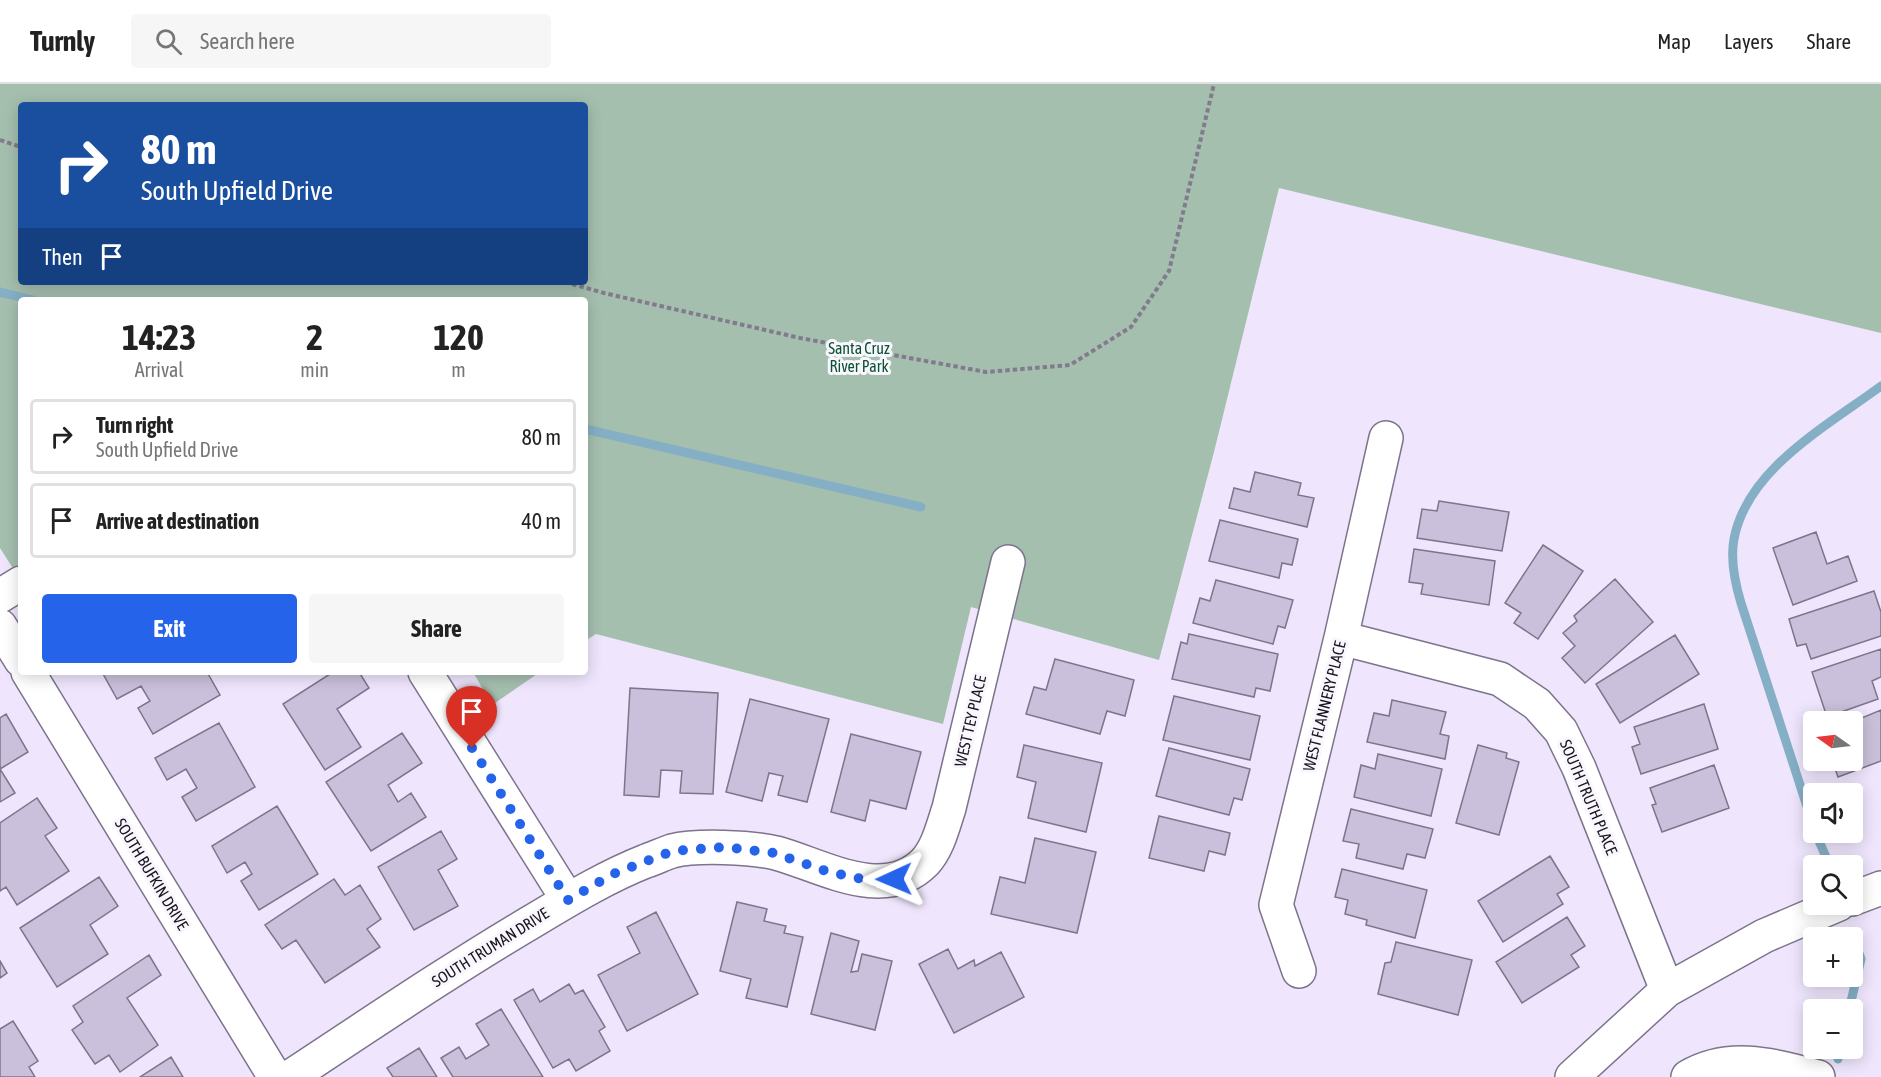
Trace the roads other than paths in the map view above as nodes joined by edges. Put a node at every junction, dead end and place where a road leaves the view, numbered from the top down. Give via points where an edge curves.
1 (1386, 438) dead end
2 (1008, 562) dead end
3 (18, 585) edge
4 (0, 596) edge
5 (0, 626) edge
6 (1341, 638) junction
7 (18, 655) edge
8 (30, 675) edge
9 (427, 675) edge
10 (921, 881) joint
11 (1881, 888) edge
12 (1863, 895) edge
13 (568, 900) junction
14 (1813, 915) edge
15 (1299, 971) dead end
16 (1667, 990) junction
17 (275, 1077) edge
18 (290, 1077) edge
19 (1572, 1077) edge
20 (1688, 1077) edge
21 (1818, 1077) edge

1 - 6 street, WEST FLANNERY PLACE
2 - 10 street, WEST TEY PLACE via 949,808
3 - 4 street
5 - 7 street
6 - 15 street, WEST FLANNERY PLACE via 1276,905
6 - 16 street, SOUTH TRUTH PLACE via 1500,680 1537,704 1561,731 1579,768
8 - 17 street, SOUTH BUFKIN DRIVE
9 - 13 street
10 - 13 street, SOUTH TRUMAN DRIVE via 876,882 829,872 774,853 725,847 673,851 613,874
11 - 12 street
13 - 18 street, SOUTH TRUMAN DRIVE via 473,956
14 - 16 street via 1764,936
16 - 19 street
20 - 21 street via 1742,1062

